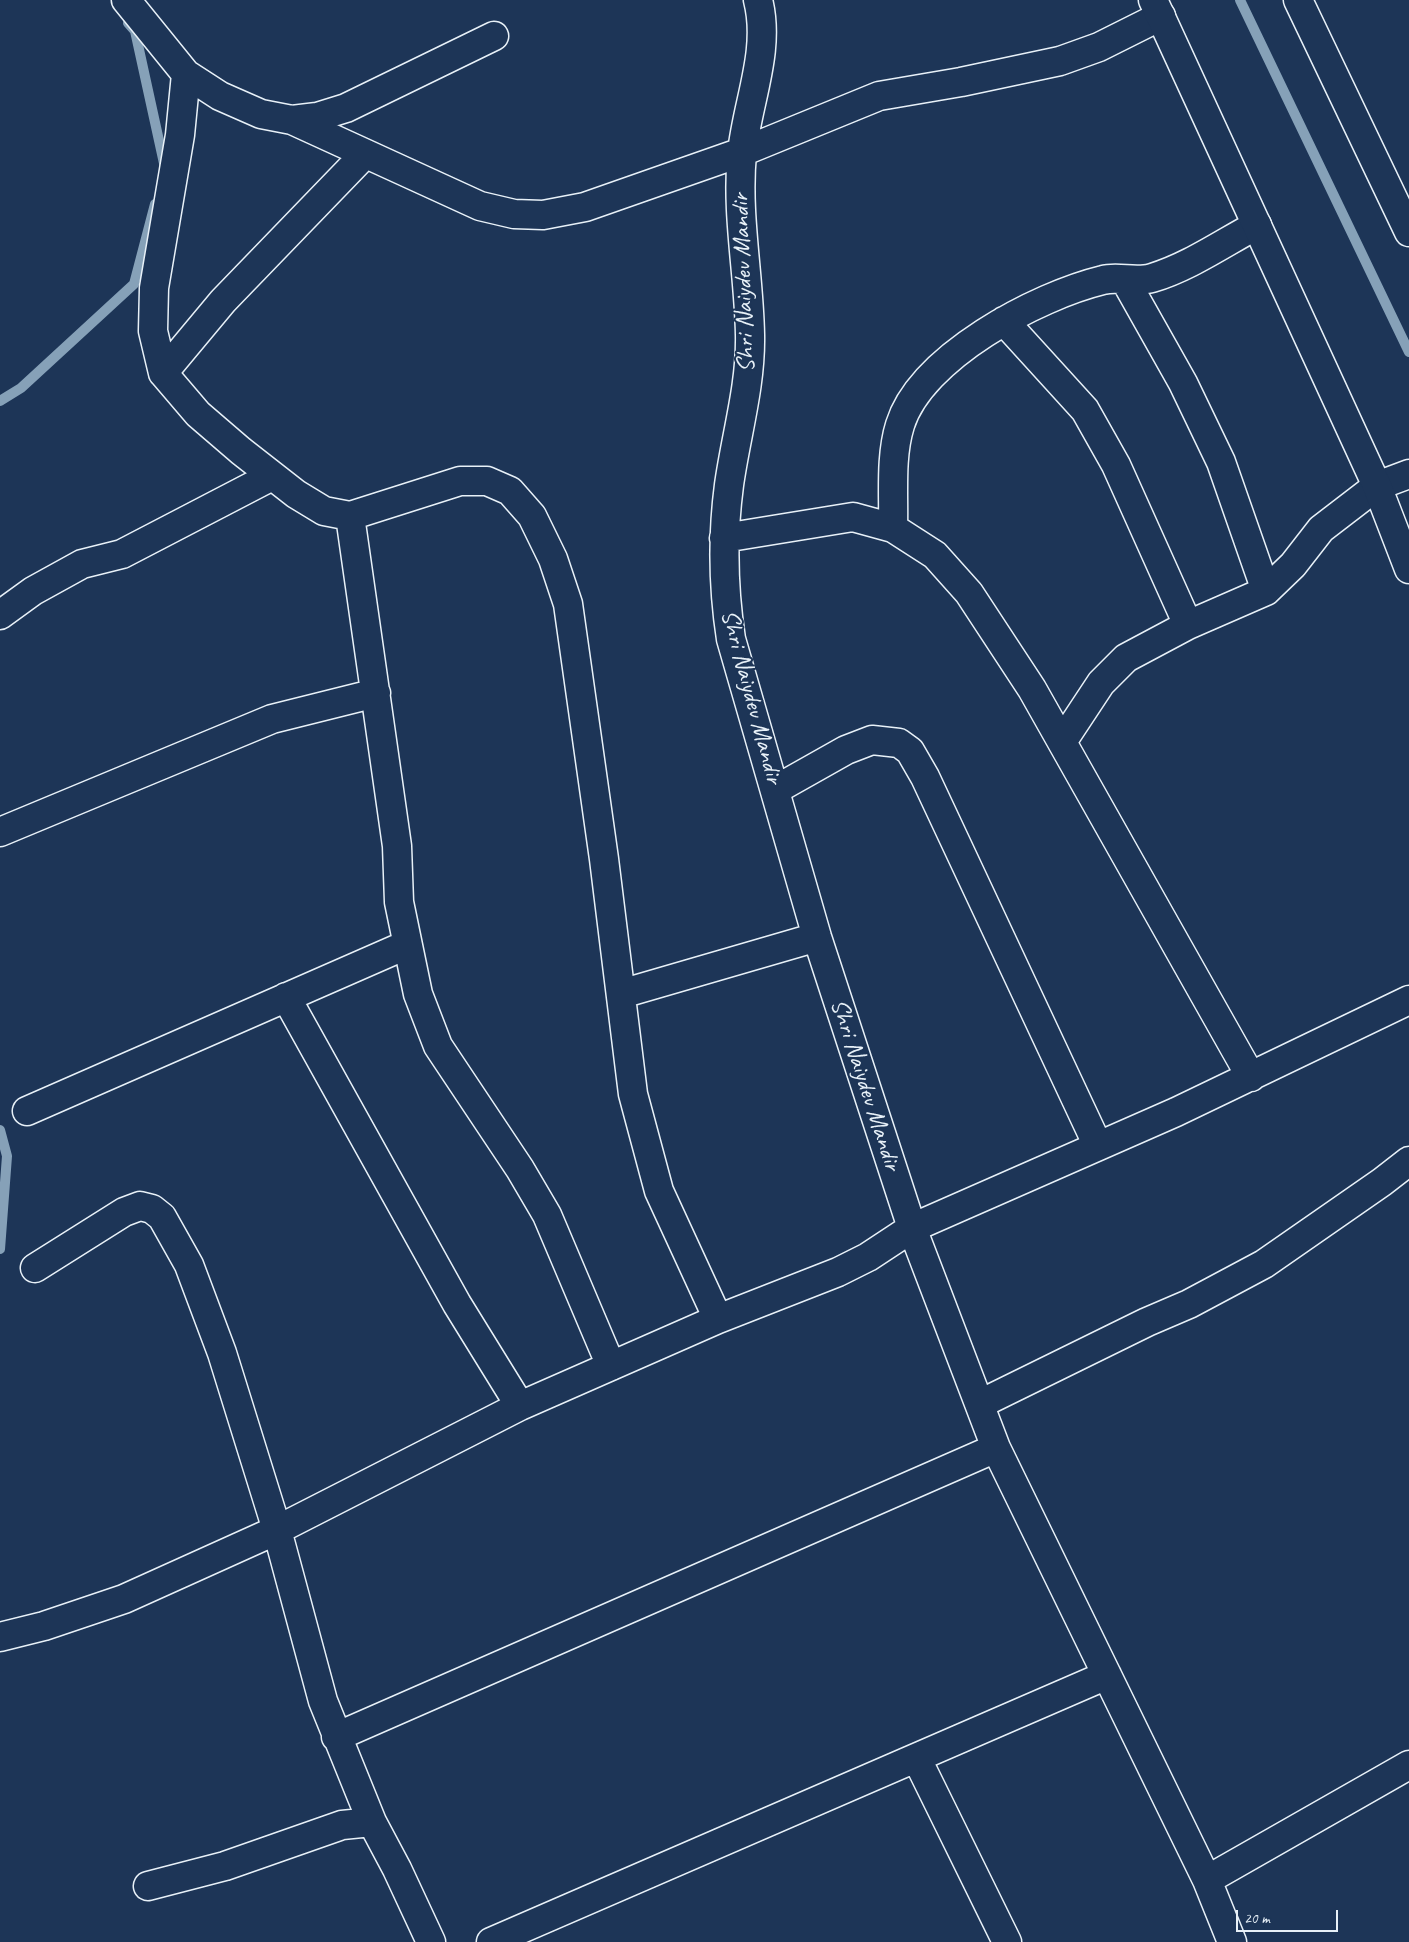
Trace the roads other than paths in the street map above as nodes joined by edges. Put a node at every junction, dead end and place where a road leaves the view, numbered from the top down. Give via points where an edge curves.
1 (126, 0) edge
2 (758, 0) edge
3 (1298, 0) edge
4 (1157, 8) edge
5 (494, 36) dead end
6 (186, 74) junction
7 (292, 120) junction
8 (742, 152) junction
9 (366, 154) junction
10 (1401, 195) edge
11 (1257, 225) junction
12 (1409, 232) edge
13 (1125, 280) junction
14 (1004, 320) junction
15 (163, 373) junction
16 (1409, 474) edge
17 (272, 476) junction
18 (1377, 486) junction
19 (350, 516) junction
20 (893, 528) junction
21 (724, 538) junction
22 (1409, 569) edge
23 (1266, 591) junction
24 (0, 615) edge
25 (1188, 625) junction
26 (376, 693) junction
27 (1062, 742) junction
28 (775, 790) junction
29 (0, 832) edge
30 (817, 937) junction
31 (406, 945) junction
32 (621, 994) junction
33 (286, 997) junction
34 (1409, 1000) edge
35 (1251, 1077) junction
36 (27, 1111) dead end
37 (1098, 1146) junction
38 (1409, 1161) edge
39 (912, 1228) junction
40 (35, 1268) dead end
41 (718, 1318) junction
42 (610, 1366) junction
43 (980, 1404) junction
44 (520, 1406) junction
45 (996, 1448) junction
46 (277, 1530) junction
47 (0, 1637) edge
48 (1107, 1675) junction
49 (336, 1737) junction
50 (917, 1759) junction
51 (1409, 1765) edge
52 (372, 1822) junction
53 (1207, 1880) junction
54 (148, 1886) dead end
55 (431, 1942) edge
56 (491, 1942) edge
57 (1007, 1942) edge
58 (1232, 1942) edge

1 - 6 street
2 - 8 street, Shri Naiydev Mandir via 762,43
3 - 10 street
4 - 8 street via 1099,47 1060,61 880,96
4 - 11 street
5 - 7 street via 346,108
6 - 7 street via 220,96 261,114
6 - 15 street via 180,135 154,288 153,331
7 - 9 street
8 - 9 street via 585,207 543,215 514,214 480,206
8 - 21 street, Shri Naiydev Mandir via 739,203 750,335 746,392 729,484
9 - 15 street via 223,301
10 - 12 street
11 - 13 street via 1174,270 1150,279
11 - 18 street
13 - 14 street via 1105,279 1077,288
13 - 23 street via 1183,383 1221,462
14 - 20 street via 941,365 914,394 900,426 895,453
14 - 25 street via 1085,410 1116,465
15 - 17 street via 198,414
16 - 18 street
17 - 19 street via 324,510
17 - 24 street via 122,554 82,564 33,591
18 - 22 street
18 - 23 street via 1321,529 1293,565
19 - 26 street
19 - 32 street via 460,480 487,481 510,491 532,516 553,559 568,604
20 - 21 street via 853,517
20 - 27 street via 935,555 970,593
21 - 28 street, Shri Naiydev Mandir via 724,592 731,639
23 - 25 street
25 - 27 street via 1126,658 1101,683
26 - 29 street via 272,719
26 - 31 street via 397,846 398,902
27 - 35 street
28 - 30 street, Shri Naiydev Mandir
28 - 37 street via 846,750 872,740 899,743 910,751
30 - 32 street
30 - 39 street, Shri Naiydev Mandir
31 - 33 street
31 - 42 street via 418,994 438,1046 547,1215
32 - 41 street via 633,1094 659,1191
33 - 36 street
33 - 44 street via 457,1304
34 - 35 street
35 - 37 street
37 - 39 street
38 - 43 street via 1264,1264 1189,1304
39 - 41 street via 838,1272
39 - 43 street, Shri Naiydev Mandir
40 - 46 street via 124,1212 140,1206 152,1209 162,1217 189,1265 222,1353
41 - 42 street
42 - 44 street
43 - 45 street, Shri Naiydev Mandir
44 - 46 street
45 - 48 street, Shri Naiydev Mandir
45 - 49 street
46 - 47 street via 124,1599
46 - 49 street via 323,1701
48 - 50 street
48 - 53 street, Shri Naiydev Mandir
49 - 52 street
50 - 56 street
50 - 57 street
51 - 53 street
52 - 54 street via 342,1825 225,1866
52 - 55 street via 398,1869
53 - 58 street, Shri Naiydev Mandir

